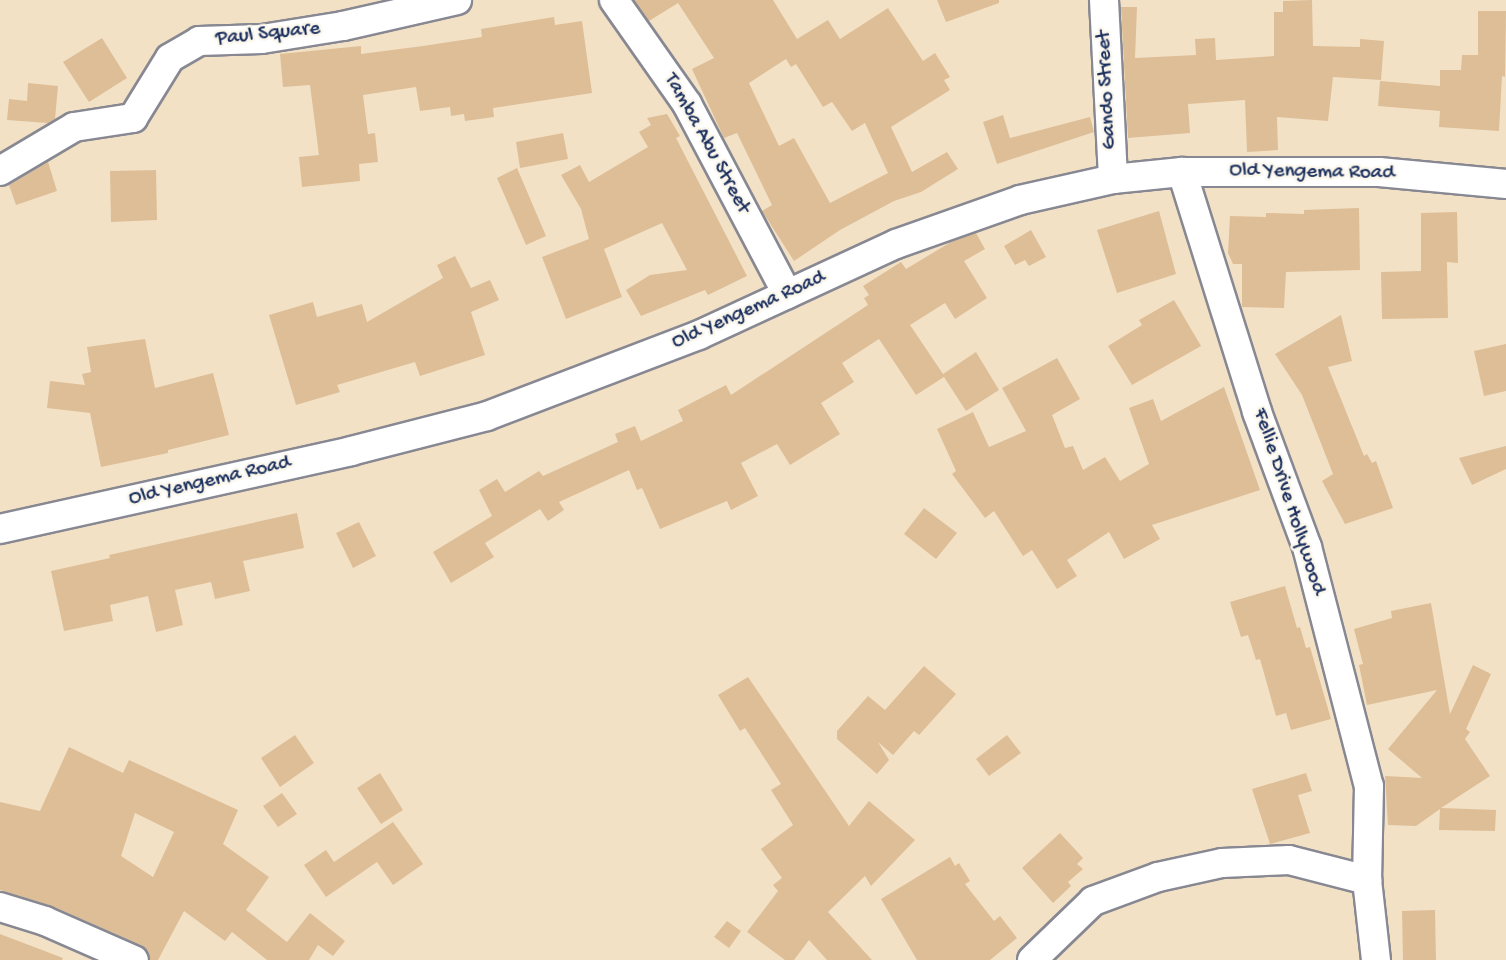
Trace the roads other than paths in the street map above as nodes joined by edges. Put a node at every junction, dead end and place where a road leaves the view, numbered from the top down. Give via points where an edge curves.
1 (457, 0) edge
2 (614, 0) edge
3 (1104, 0) edge
4 (0, 171) edge
5 (1182, 172) junction
6 (1113, 179) junction
7 (1506, 184) edge
8 (787, 294) junction
9 (0, 529) edge
10 (1367, 880) junction
11 (0, 907) edge
12 (134, 960) edge
13 (1032, 960) edge
14 (1376, 960) edge

1 - 4 street, Paul Square via 262,39 199,41 170,58 133,117 74,127
2 - 8 street, Tamba Abu Street via 687,104
3 - 6 street, Gando Street
5 - 6 street, Old Yengema Road
5 - 7 street, Old Yengema Road via 1379,172
5 - 10 street, Fellie Drive Hollywood via 1257,412 1307,547 1369,786
6 - 8 street, Old Yengema Road via 1020,200 896,244
8 - 9 street, Old Yengema Road via 675,345 487,416
10 - 13 street via 1289,860 1222,863 1158,877 1093,901
10 - 14 street, Fellie Drive Hollywood
11 - 12 street

